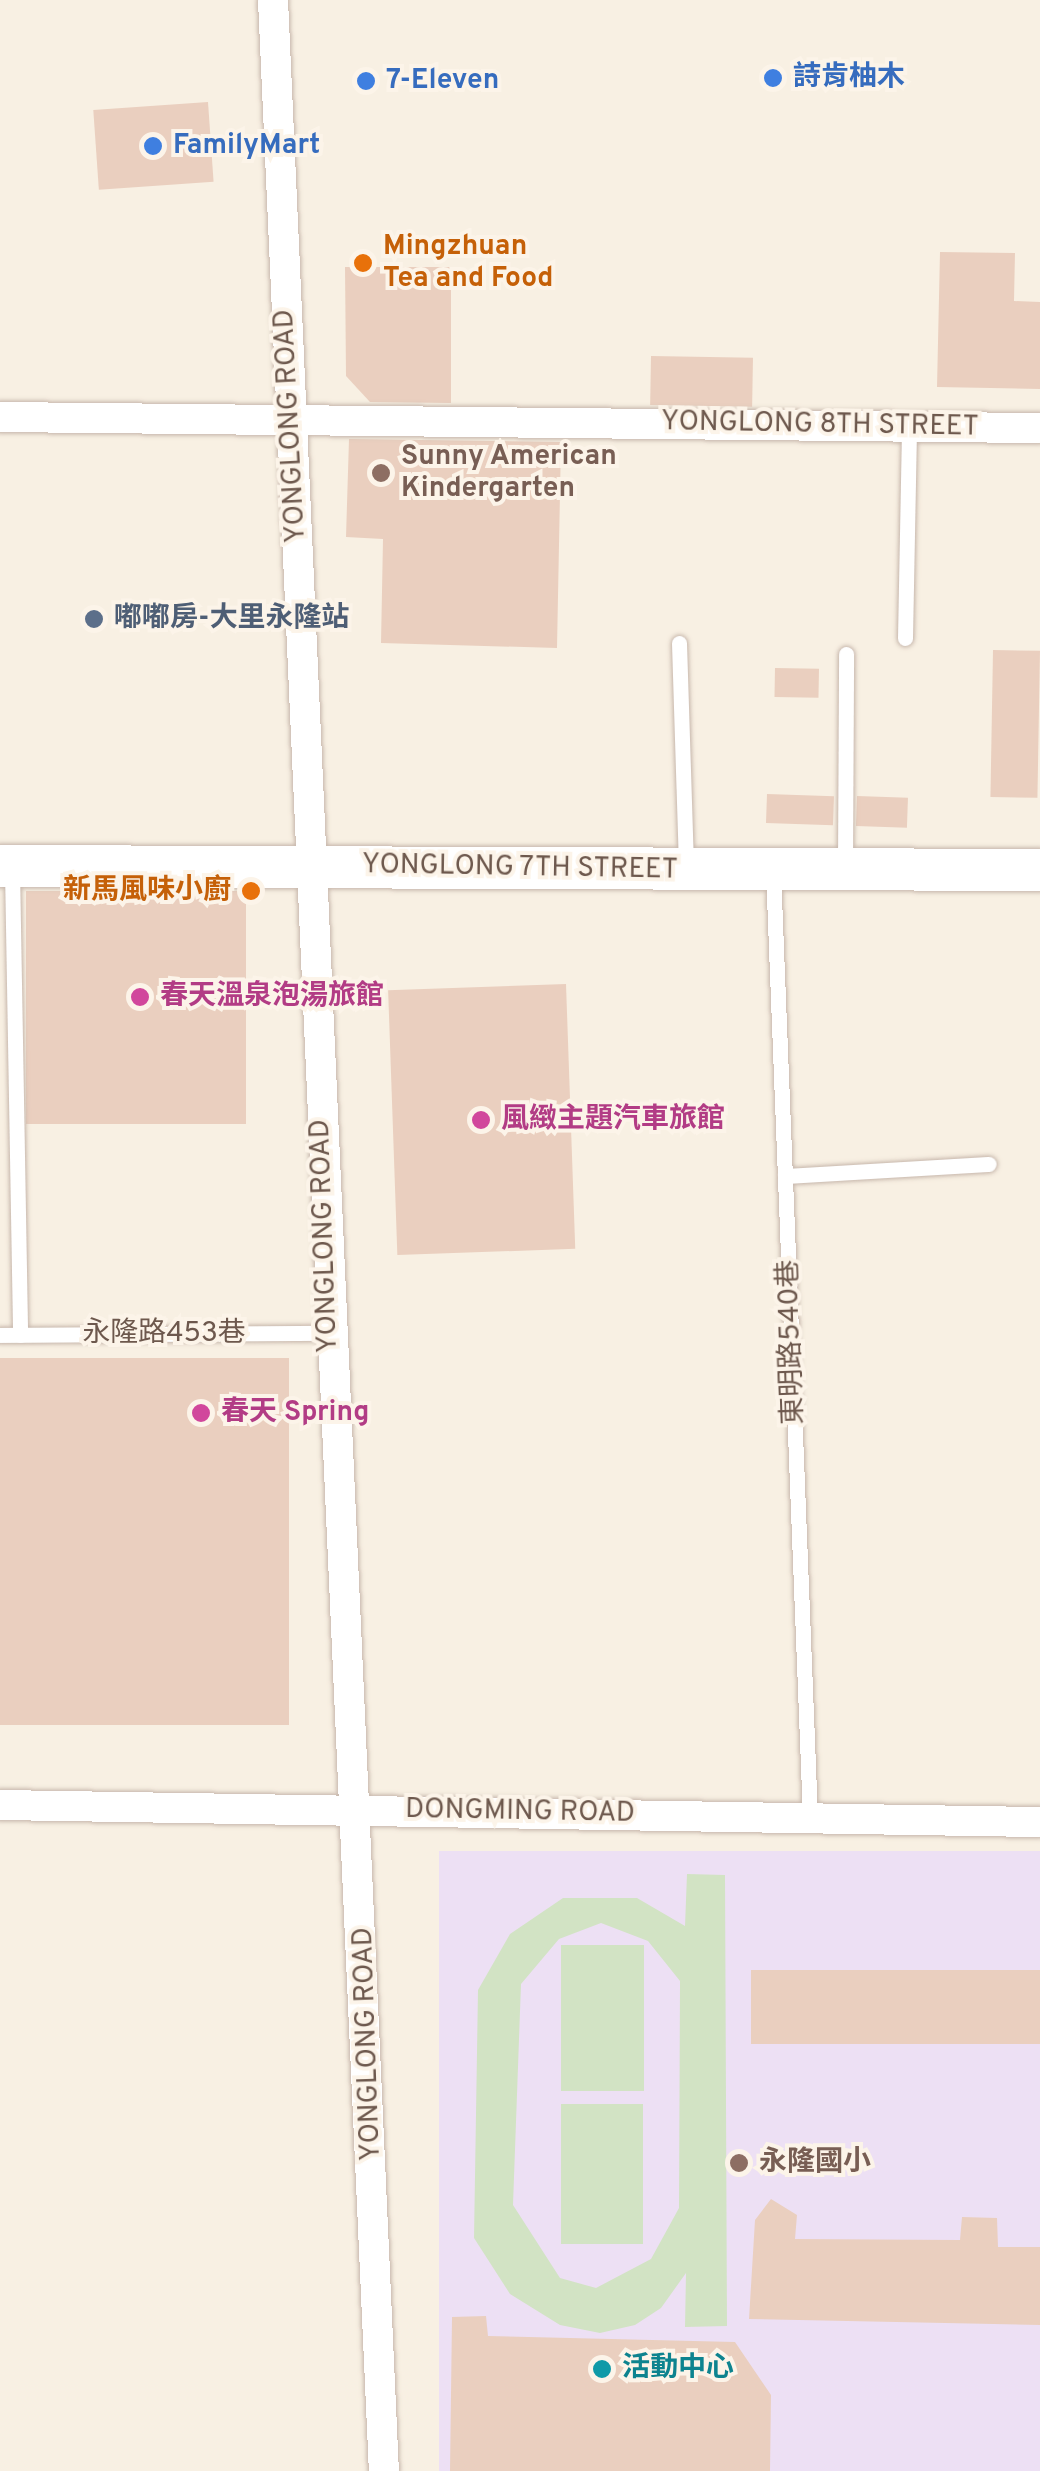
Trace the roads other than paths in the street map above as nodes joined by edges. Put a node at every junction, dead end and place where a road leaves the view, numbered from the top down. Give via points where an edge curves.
1 (272, 0) edge
2 (0, 417) edge
3 (290, 417) junction
4 (909, 426) junction
5 (1040, 428) edge
6 (905, 638) dead end
7 (678, 644) dead end
8 (846, 654) dead end
9 (315, 865) junction
10 (6, 866) edge
11 (773, 867) junction
12 (845, 868) junction
13 (1040, 870) edge
14 (686, 871) junction
15 (989, 1164) dead end
16 (785, 1176) junction
17 (327, 1332) junction
18 (0, 1335) edge
19 (20, 1335) junction
20 (0, 1805) edge
21 (359, 1809) junction
22 (810, 1816) junction
23 (1040, 1822) edge
24 (384, 2471) edge

1 - 3 street, YONGLONG ROAD
2 - 3 street, YONGLONG 8TH STREET
3 - 4 street, YONGLONG 8TH STREET
3 - 9 street, YONGLONG ROAD
4 - 5 street, YONGLONG 8TH STREET
4 - 6 lane
7 - 14 lane
8 - 12 lane
9 - 10 street, YONGLONG 7TH STREET
9 - 14 street, YONGLONG 7TH STREET
9 - 17 street, YONGLONG ROAD
10 - 19 lane
11 - 12 street, YONGLONG 7TH STREET
11 - 14 street, YONGLONG 7TH STREET
11 - 16 lane, 東明路540巷
12 - 13 street, YONGLONG 7TH STREET
15 - 16 lane
16 - 22 lane, 東明路540巷
17 - 19 lane, 永隆路453巷
17 - 21 street, YONGLONG ROAD
18 - 19 lane, 永隆路453巷
20 - 21 street, DONGMING ROAD
21 - 22 street, DONGMING ROAD
21 - 24 street, YONGLONG ROAD
22 - 23 street, DONGMING ROAD

